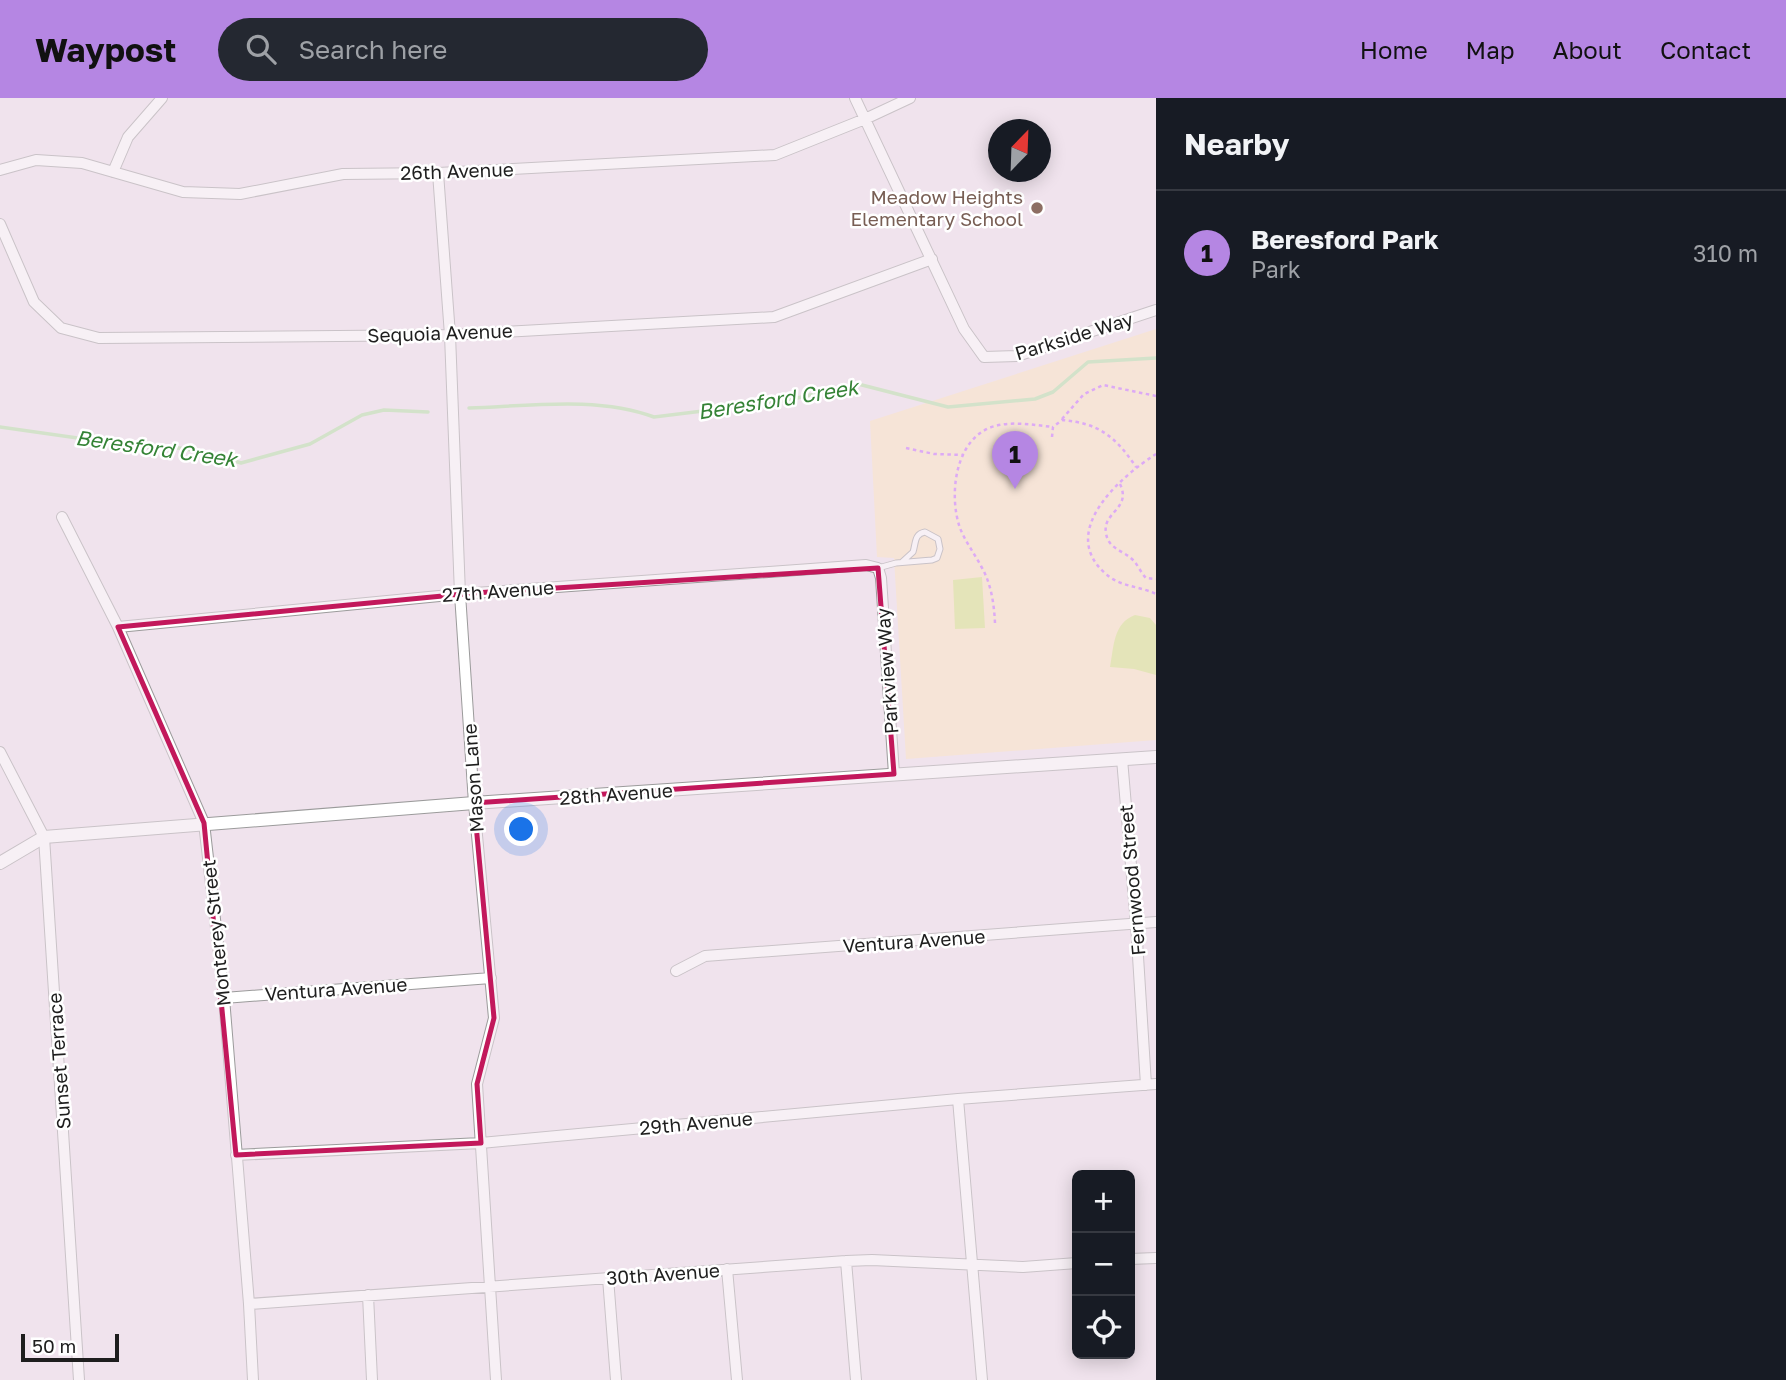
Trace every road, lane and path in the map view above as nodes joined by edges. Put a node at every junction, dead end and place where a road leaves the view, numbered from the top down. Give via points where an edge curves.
1 (162, 98) edge
2 (855, 98) edge
3 (910, 98) edge
4 (865, 119) junction
5 (0, 170) edge
6 (113, 172) junction
7 (438, 173) junction
8 (0, 224) edge
9 (932, 259) junction
10 (1156, 310) edge
11 (450, 335) junction
12 (1156, 396) edge
13 (1062, 420) junction
14 (1053, 427) junction
15 (1052, 437) dead end
16 (906, 448) dead end
17 (1156, 454) edge
18 (964, 455) junction
19 (1136, 467) junction
20 (1120, 484) junction
21 (62, 517) dead end
22 (902, 562) junction
23 (878, 568) junction
24 (1156, 579) edge
25 (460, 594) junction
26 (1156, 594) edge
27 (995, 623) dead end
28 (118, 627) junction
29 (0, 752) edge
30 (1156, 757) edge
31 (1122, 759) junction
32 (894, 774) junction
33 (474, 803) junction
34 (204, 823) junction
35 (44, 837) junction
36 (0, 863) edge
37 (1156, 922) edge
38 (1136, 924) junction
39 (676, 971) dead end
40 (491, 978) junction
41 (224, 998) junction
42 (1151, 1084) edge
43 (958, 1098) junction
44 (481, 1143) junction
45 (236, 1156) junction
46 (1156, 1258) edge
47 (1135, 1259) edge
48 (846, 1261) junction
49 (1072, 1263) edge
50 (971, 1265) junction
51 (727, 1269) junction
52 (608, 1278) junction
53 (490, 1286) junction
54 (368, 1295) junction
55 (249, 1304) junction
56 (79, 1380) edge
57 (253, 1380) edge
58 (372, 1380) edge
59 (496, 1380) edge
60 (616, 1380) edge
61 (737, 1380) edge
62 (856, 1380) edge
63 (982, 1380) edge

1 - 6 street via 128,137
2 - 4 street
3 - 4 street, 26th Avenue
4 - 7 street, 26th Avenue via 775,155
4 - 9 street
5 - 6 street, 26th Avenue via 37,160 82,163
6 - 7 street, 26th Avenue via 183,192 240,194 343,174
7 - 11 street, Mason Lane
8 - 11 street, Sequoia Avenue via 34,302 61,328 99,338
9 - 10 street, Parkside Way via 964,329 984,357 1017,356
9 - 11 street, Sequoia Avenue via 774,317
11 - 25 street, Mason Lane
12 - 13 path via 1103,385 1084,394
13 - 14 path
13 - 19 path via 1101,429 1122,446
14 - 15 path
14 - 18 path via 1006,424 988,428 974,438
16 - 18 path
17 - 19 path
18 - 27 path via 955,479 955,502 960,528 990,586
19 - 20 path
20 - 24 path via 1124,492 1121,506 1109,518 1105,533 1112,547 1133,560 1146,578
20 - 26 path via 1094,513 1088,530 1090,547 1106,575
21 - 28 street, Monterey Street
22 - 22 lane via 937,558 939,539 920,533 914,552
22 - 23 lane
23 - 25 street, 27th Avenue via 866,565
23 - 32 street, Parkview Way
25 - 28 street, 27th Avenue
25 - 33 street, Mason Lane
28 - 34 street, Monterey Street
29 - 35 street, Sunset Terrace
30 - 31 street, 28th Avenue
31 - 32 street, 28th Avenue
31 - 38 street, Fernwood Street
32 - 33 street, 28th Avenue
33 - 34 street, 28th Avenue
33 - 40 street, Mason Lane
34 - 35 street, 28th Avenue
34 - 41 street, Monterey Street
35 - 36 street, 28th Avenue
35 - 56 street, Sunset Terrace
37 - 38 street, Ventura Avenue
38 - 39 street, Ventura Avenue via 705,957
38 - 42 street, Fernwood Street
40 - 41 street, Ventura Avenue
40 - 44 street, Mason Lane via 494,1018 477,1084
41 - 45 street, Monterey Street
42 - 43 street, 29th Avenue
43 - 44 street, 29th Avenue
43 - 50 street
44 - 45 street, 29th Avenue
44 - 53 street, Mason Lane
45 - 55 street, Monterey Street
46 - 47 street
48 - 50 street, 30th Avenue
48 - 51 street, 30th Avenue
48 - 62 street
49 - 50 street, 30th Avenue
50 - 63 street
51 - 52 street, 30th Avenue
51 - 61 street
52 - 53 street, 30th Avenue
52 - 60 street
53 - 54 street, 30th Avenue
53 - 59 street, Mason Lane
54 - 55 street, 30th Avenue
54 - 58 street
55 - 57 street, Monterey Street

